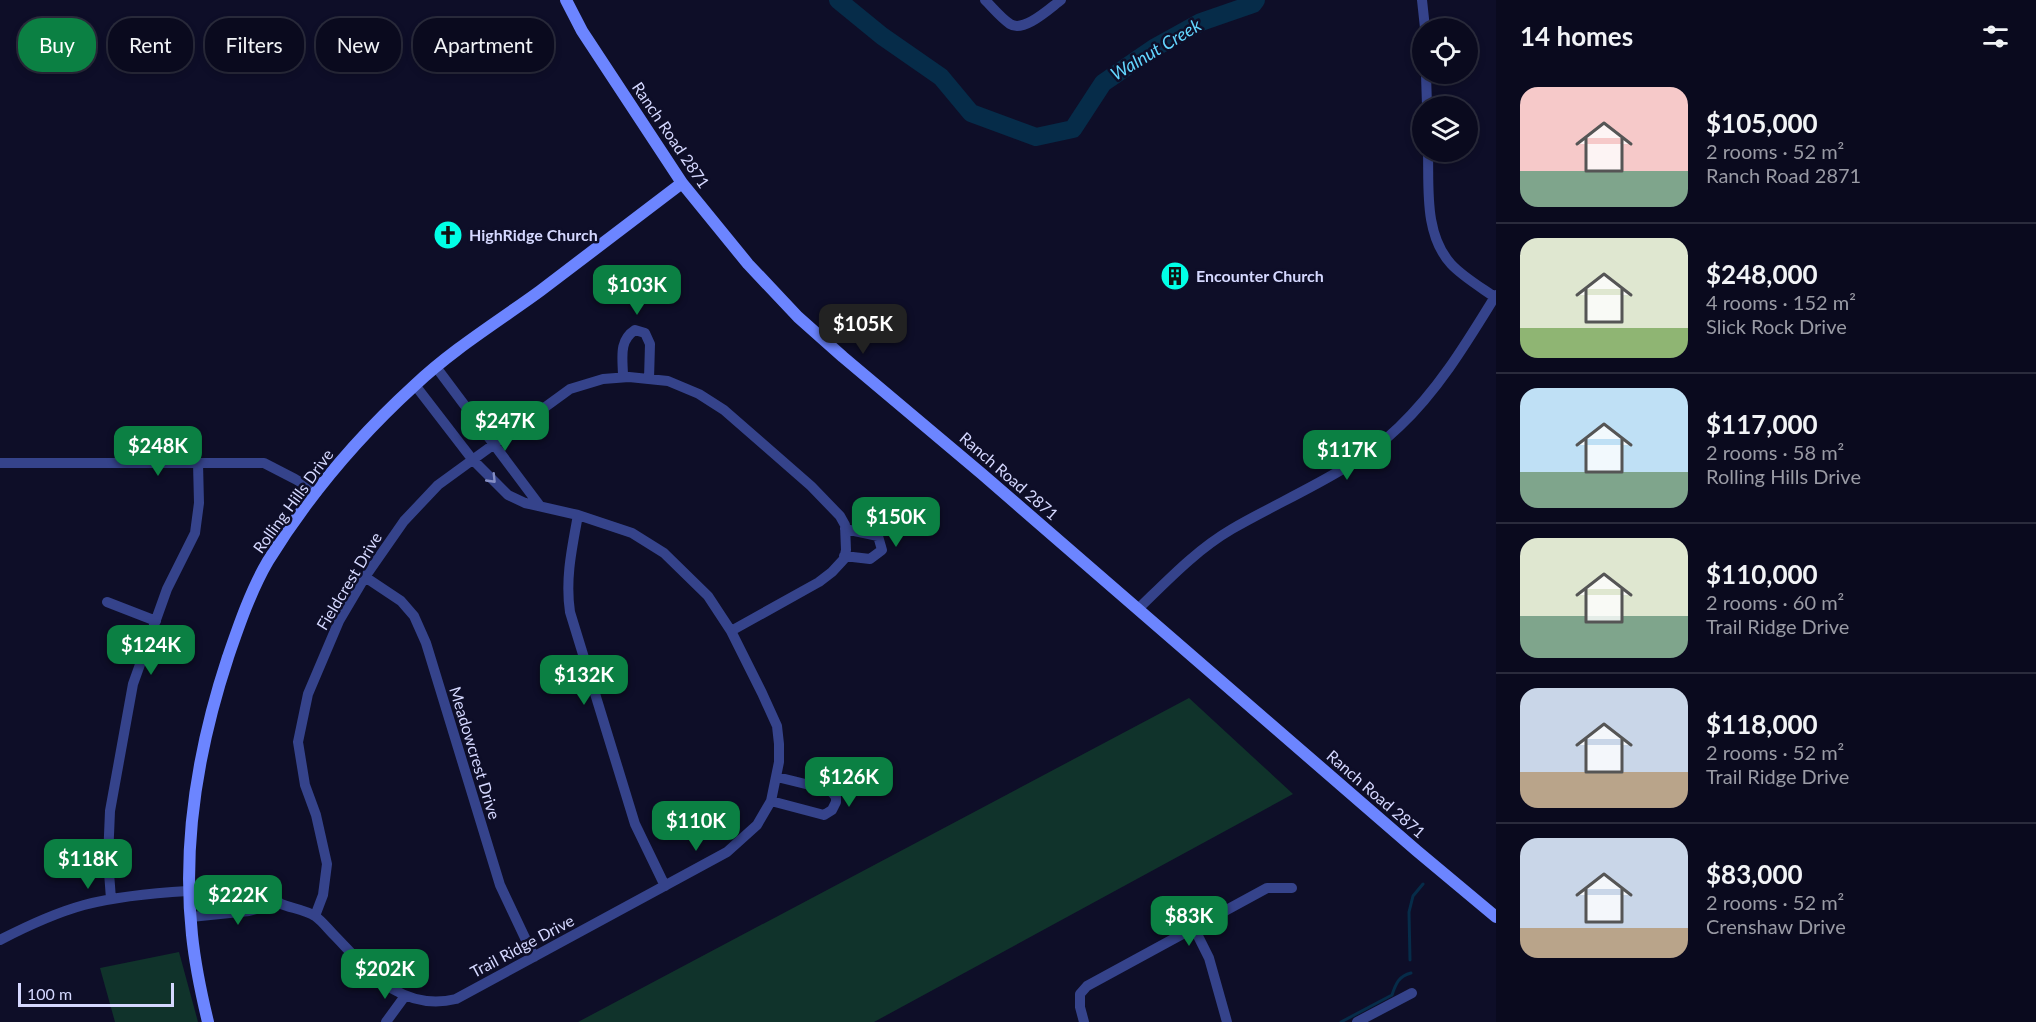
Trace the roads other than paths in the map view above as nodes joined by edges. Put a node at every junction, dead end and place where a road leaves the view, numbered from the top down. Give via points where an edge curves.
1 (566, 0) edge
2 (985, 0) edge
3 (1061, 0) edge
4 (1422, 0) edge
5 (1424, 18) edge
6 (1428, 162) edge
7 (681, 183) junction
8 (1496, 297) edge
9 (436, 367) junction
10 (623, 377) junction
11 (649, 379) junction
12 (415, 385) junction
13 (494, 442) junction
14 (472, 459) junction
15 (0, 463) edge
16 (198, 463) junction
17 (317, 492) junction
18 (540, 506) junction
19 (578, 515) junction
20 (845, 529) junction
21 (844, 556) junction
22 (365, 577) junction
23 (107, 602) dead end
24 (1137, 609) junction
25 (156, 621) junction
26 (731, 631) junction
27 (777, 777) junction
28 (771, 801) junction
29 (665, 886) junction
30 (1292, 888) dead end
31 (190, 891) junction
32 (111, 899) junction
33 (280, 903) junction
34 (190, 916) junction
35 (315, 916) junction
36 (1496, 917) edge
37 (1194, 928) junction
38 (0, 940) edge
39 (534, 957) junction
40 (1412, 993) dead end
41 (405, 996) junction
42 (208, 1022) edge
43 (386, 1022) edge
44 (1084, 1022) edge
45 (1227, 1022) edge
46 (1357, 1022) edge

1 - 7 main road, Ranch Road 2871
2 - 3 street via 1012,25 1020,26
4 - 5 street
6 - 8 street via 1430,213 1442,249 1452,264
7 - 9 main road, Rolling Hills Drive
7 - 24 main road, Ranch Road 2871 via 748,264 798,316
8 - 24 street via 1451,367 1398,428 1364,455 1231,530 1194,556
9 - 12 main road, Rolling Hills Drive
9 - 13 street
10 - 11 street, Fieldcrest Drive
10 - 11 street via 623,342 635,330 645,333 650,344
10 - 13 street, Fieldcrest Drive via 570,388
11 - 20 street, Fieldcrest Drive via 668,381 724,410 833,507
12 - 14 street, Trail Ridge Drive
12 - 17 main road, Rolling Hills Drive via 366,432
13 - 14 street, Fieldcrest Drive
13 - 18 street
14 -> 18 street, Trail Ridge Drive via 508,495
14 - 22 street, Fieldcrest Drive via 438,485 404,521
15 - 16 street
16 - 17 street via 264,463
16 - 25 street via 195,533
17 - 31 main road, Rolling Hills Drive via 267,562 222,676 197,787
18 - 19 street, Trail Ridge Drive
19 - 26 street, Trail Ridge Drive via 632,533 664,553 708,596
19 - 29 street via 567,590 570,612 635,825
20 - 21 street
20 - 21 street via 878,536 882,550 870,559
21 - 26 street via 819,582
22 - 35 street, Fieldcrest Drive via 339,621 308,694 298,742 305,785 327,864 323,895
22 - 39 street, Meadowcrest Drive via 401,601 414,616 426,643 500,885
23 - 25 street
24 - 36 main road, Ranch Road 2871
25 - 32 street via 133,684 110,811
26 - 27 street, Trail Ridge Drive via 777,726
27 - 28 street, Trail Ridge Drive
27 - 28 street via 826,788 834,793 836,802 824,815
28 - 29 street, Trail Ridge Drive via 757,825 727,852
29 - 39 street, Trail Ridge Drive
30 - 37 street via 1267,888
31 - 32 street, Trail Ridge Drive
31 - 33 street, Trail Ridge Drive via 258,892
31 - 34 main road, Rolling Hills Drive
32 - 38 street, Trail Ridge Drive via 53,916
33 - 34 street
33 - 35 street, Trail Ridge Drive
34 - 42 main road, Rolling Hills Drive
35 - 41 street, Trail Ridge Drive via 371,972
37 - 44 street via 1087,987 1080,994
37 - 45 street via 1209,958
39 - 41 street, Trail Ridge Drive via 456,999 432,1001
40 - 46 street
41 - 43 street

